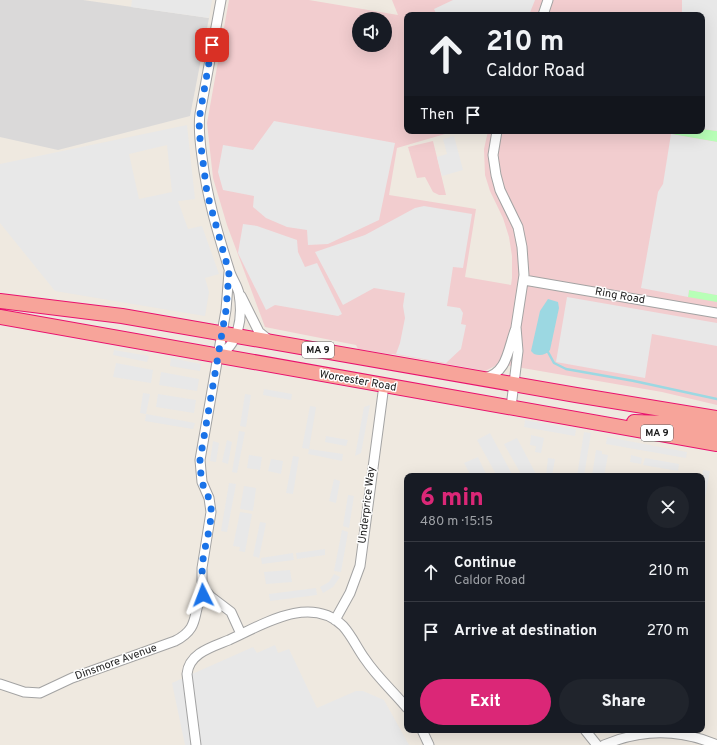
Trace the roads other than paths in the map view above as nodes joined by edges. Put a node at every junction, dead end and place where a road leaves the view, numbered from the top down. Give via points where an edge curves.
1 (221, 0) edge
2 (548, 0) edge
3 (544, 12) edge
4 (497, 134) edge
5 (229, 272) junction
6 (524, 280) junction
7 (239, 293) junction
8 (0, 301) edge
9 (717, 313) edge
10 (0, 317) edge
11 (516, 327) junction
12 (221, 333) junction
13 (236, 335) junction
14 (274, 342) junction
15 (217, 356) junction
16 (477, 378) junction
17 (514, 384) junction
18 (384, 385) junction
19 (511, 407) junction
20 (717, 418) edge
21 (598, 422) junction
22 (717, 431) edge
23 (717, 444) edge
24 (206, 591) junction
25 (335, 620) junction
26 (241, 634) junction
27 (0, 684) edge
28 (404, 705) edge
29 (424, 733) edge
30 (587, 733) edge
31 (196, 745) edge
32 (430, 745) edge
33 (597, 745) edge
34 (604, 745) edge
35 (717, 745) edge

1 - 5 street via 201,107 199,131 207,193
2 - 3 street
4 - 6 street via 495,170 500,190 519,232
5 - 7 street
5 - 12 street
6 - 9 street, Ring Road
6 - 11 street
7 - 13 street via 240,310
7 - 14 street via 259,332
8 - 12 highway, MA 9 via 122,316
10 - 15 highway, Worcester Road / MA 9
11 - 16 street via 503,367 494,375
11 - 17 street via 518,347
12 - 13 highway, MA 9
12 - 15 street
13 - 14 highway, MA 9
13 - 15 street via 229,348
14 - 16 highway, MA 9
15 - 18 highway, Worcester Road / MA 9
15 - 24 street via 200,464 202,482 209,498 211,512 202,568 202,581
16 - 17 highway, MA 9
17 - 19 street
17 - 20 highway, MA 9
18 - 19 highway, Worcester Road / MA 9
18 - 25 street, Underprice Way via 360,566 350,593
19 - 21 highway, Worcester Road / MA 9
21 - 22 highway via 659,422
21 - 23 highway, Worcester Road / MA 9
24 - 26 street via 231,612
24 - 27 street, Dinsmore Avenue via 200,600 192,628 175,641 65,680 40,693 24,692
25 - 26 street via 314,613 297,612
25 - 28 street
26 - 31 street via 198,655 187,668
29 - 32 street
30 - 33 street
34 - 35 street via 634,735 658,733 690,736

